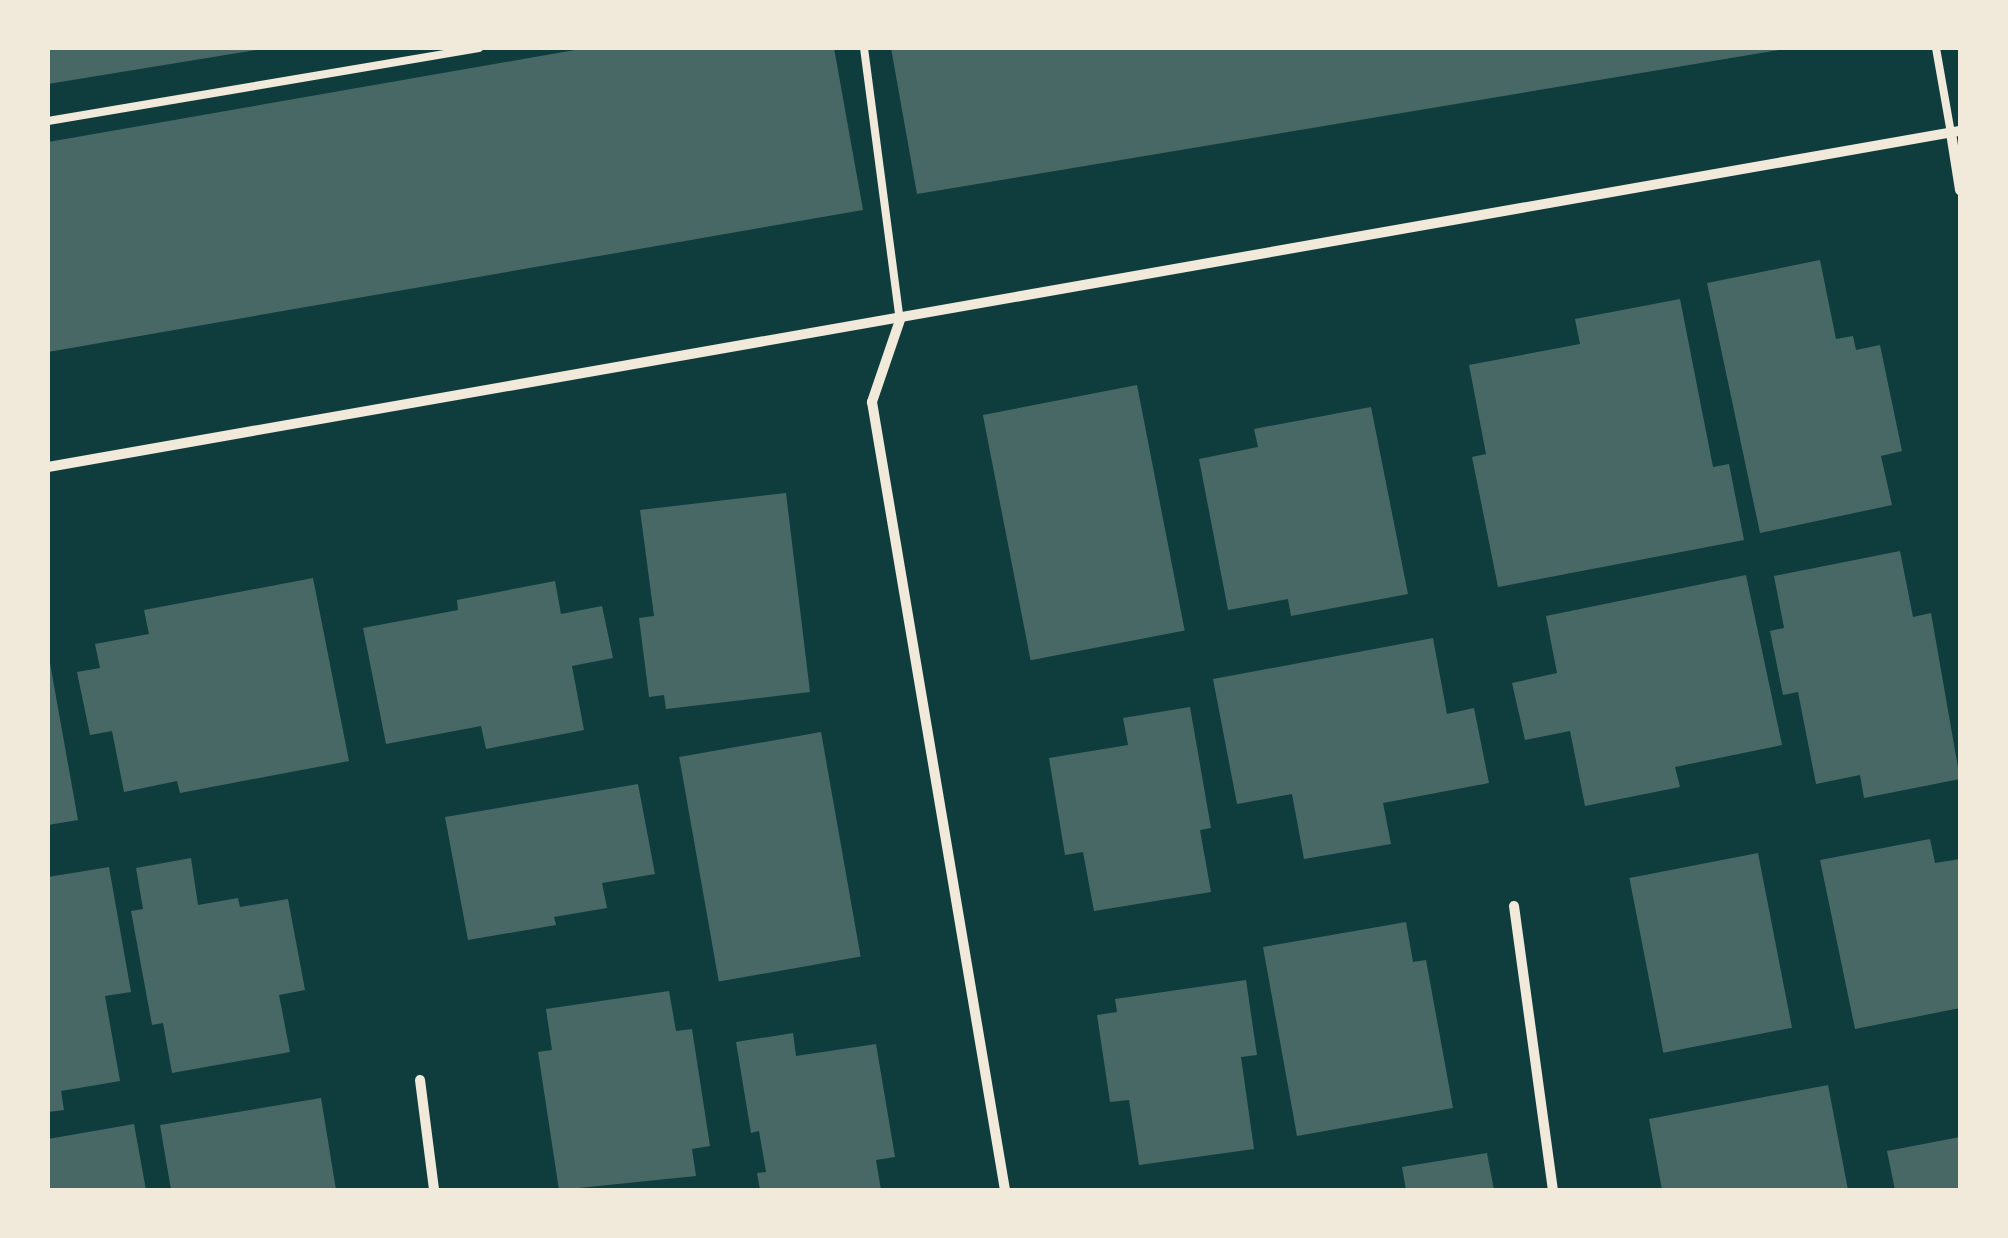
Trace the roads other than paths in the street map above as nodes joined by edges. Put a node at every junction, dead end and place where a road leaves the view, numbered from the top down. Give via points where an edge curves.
1 (478, 48) edge
2 (864, 48) edge
3 (1936, 48) edge
4 (48, 121) edge
5 (1956, 132) edge
6 (1960, 190) edge
7 (900, 320) junction
8 (48, 466) edge
9 (1514, 906) dead end
10 (420, 1080) dead end
11 (434, 1190) edge
12 (1006, 1190) edge
13 (1554, 1190) edge

1 - 4 lane
2 - 7 lane
3 - 5 lane
5 - 6 street
5 - 7 street
7 - 8 street
7 - 12 street via 872,402
9 - 13 street
10 - 11 street

